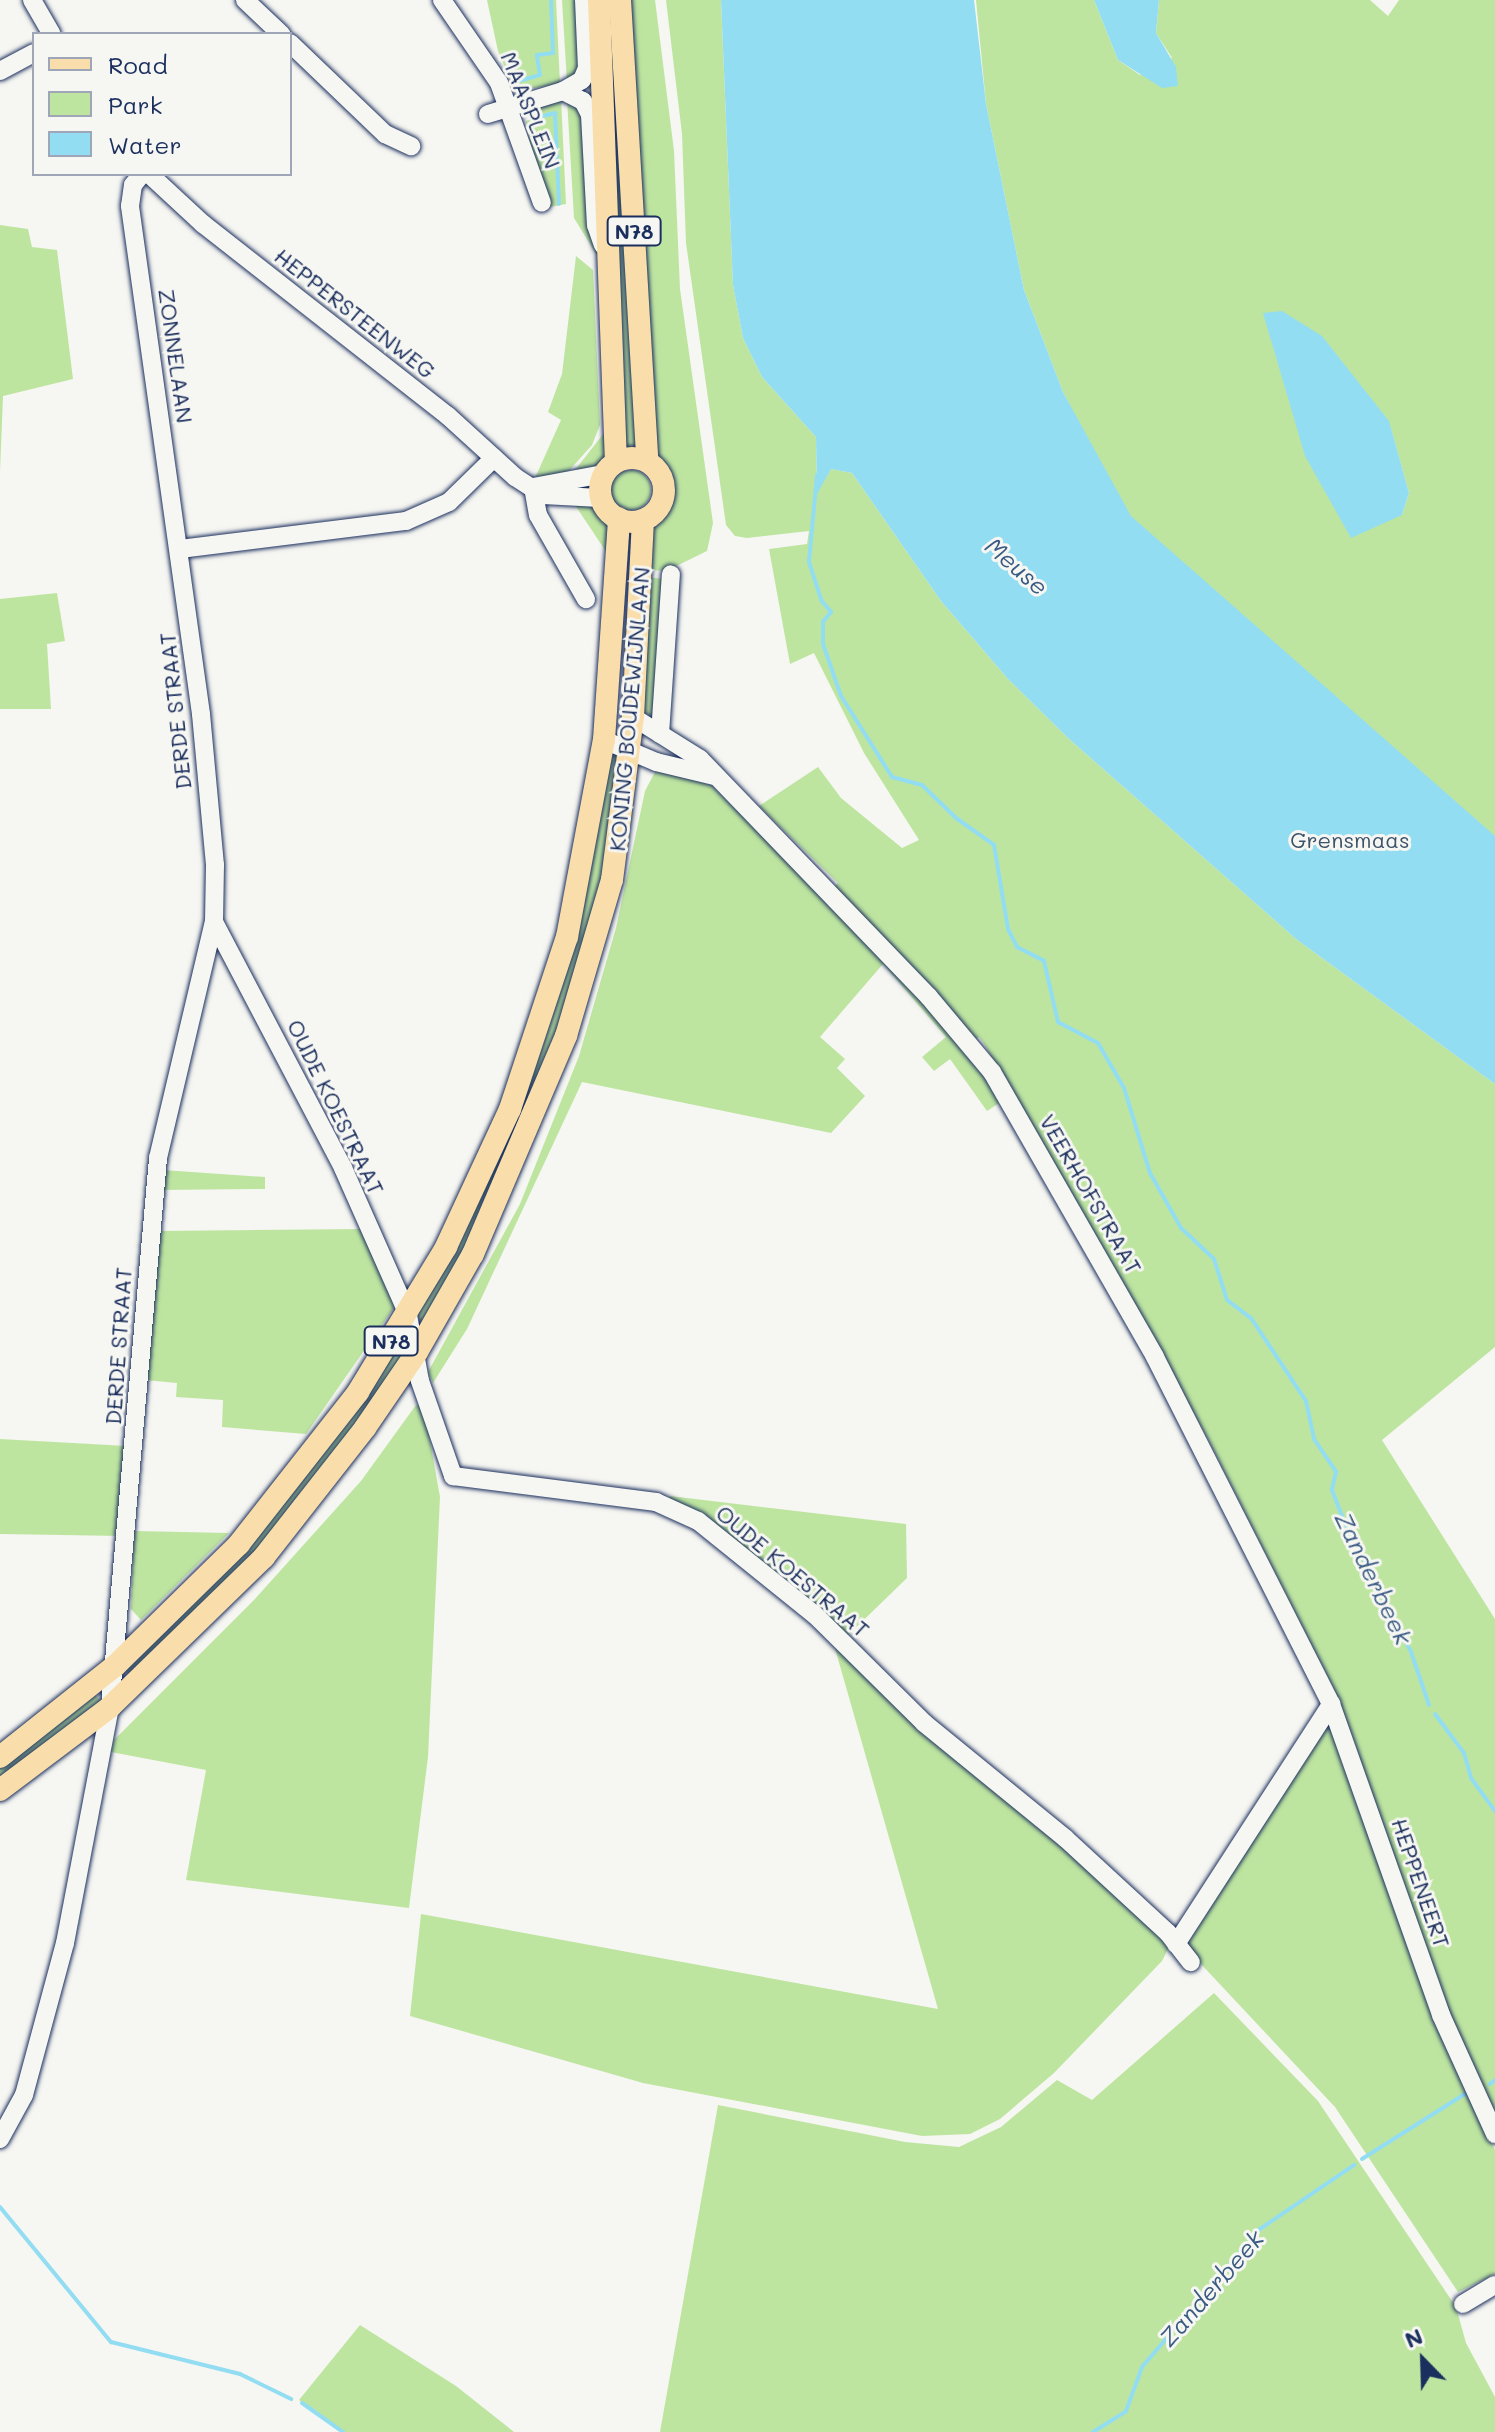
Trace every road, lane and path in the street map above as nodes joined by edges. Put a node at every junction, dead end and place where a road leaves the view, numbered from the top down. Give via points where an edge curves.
1 (32, 0) edge
2 (245, 0) edge
3 (442, 0) edge
4 (584, 0) edge
5 (599, 0) edge
6 (620, 0) edge
7 (51, 32) edge
8 (279, 32) edge
9 (292, 45) edge
10 (32, 54) edge
11 (587, 68) junction
12 (0, 71) edge
13 (563, 91) junction
14 (515, 104) junction
15 (488, 114) dead end
16 (590, 115) junction
17 (411, 146) dead end
18 (140, 176) edge
19 (151, 176) edge
20 (542, 203) dead end
21 (610, 255) junction
22 (494, 458) junction
23 (647, 461) junction
24 (610, 468) junction
25 (533, 487) junction
26 (600, 498) junction
27 (619, 519) junction
28 (643, 520) junction
29 (180, 549) junction
30 (671, 574) dead end
31 (586, 599) dead end
32 (633, 717) junction
33 (660, 734) junction
34 (604, 740) junction
35 (628, 753) junction
36 (714, 776) junction
37 (214, 922) junction
38 (408, 1315) junction
39 (417, 1352) junction
40 (115, 1666) junction
41 (1331, 1704) junction
42 (110, 1707) junction
43 (0, 1757) edge
44 (0, 1790) edge
45 (1176, 1944) junction
46 (1191, 1962) dead end
47 (1495, 2134) edge
48 (0, 2139) edge
49 (1495, 2285) edge
50 (1463, 2304) dead end

1 - 7 street
2 - 8 street
3 - 14 street, MAASPLEIN
4 - 11 street
5 - 21 main road, N78
6 - 23 main road, N78
9 - 17 street via 385,134
10 - 12 street
11 - 13 street via 582,80
11 - 16 street
13 - 14 street
13 - 16 street via 583,101
14 - 15 street
14 - 20 street, MAASPLEIN
16 - 21 street via 596,225
18 - 29 street, ZONNELAAN via 133,185 130,206
19 - 22 street, HEPPERSTEENWEG via 203,224
21 - 24 main road, N78
22 - 25 street, HEPPERSTEENWEG
22 - 29 street via 449,502 406,521
23 - 24 main road
23 - 28 main road, N78 via 660,474 664,492 658,509
24 - 25 street
24 - 26 main road, N78
25 - 26 street, HEPPERSTEENWEG via 546,495
25 - 31 street via 536,511
26 - 27 main road
27 - 28 main road
27 - 34 main road, KONING BOUDEWIJNLAAN / N78
28 - 32 main road, KONING BOUDEWIJNLAAN / N78
29 - 37 street, DERDE STRAAT via 215,865
30 - 33 street
32 - 33 street, VEERHOFSTRAAT
32 - 35 main road, KONING BOUDEWIJNLAAN / N78
33 - 36 street, VEERHOFSTRAAT via 700,759
34 - 35 street
34 - 38 main road, KONING BOUDEWIJNLAAN / N78 via 583,871 540,1030 478,1183
35 - 36 street
35 - 39 main road, KONING BOUDEWIJNLAAN / N78 via 619,849 566,1036 506,1184
36 - 41 street, VEERHOFSTRAAT via 929,997 992,1072 1155,1357
37 - 38 street, OUDE KOESTRAAT via 343,1168
37 - 40 street, DERDE STRAAT via 158,1158
38 - 39 street, OUDE KOESTRAAT
38 - 40 main road, KONING BOUDEWIJNLAAN / N78 via 298,1474 229,1555
39 - 42 main road, KONING BOUDEWIJNLAAN / N78 via 264,1557
39 - 45 street, OUDE KOESTRAAT via 420,1381 453,1476 656,1502 698,1521 815,1615 924,1723 1065,1838
40 - 42 street, DERDE STRAAT
40 - 43 main road, KONING BOUDEWIJNLAAN / N78
41 - 45 street
41 - 47 street, HEPPENEERT via 1468,2078
42 - 44 main road, KONING BOUDEWIJNLAAN / N78
42 - 48 street, DERDE STRAAT via 65,1943 24,2095
45 - 46 street
49 - 50 street

